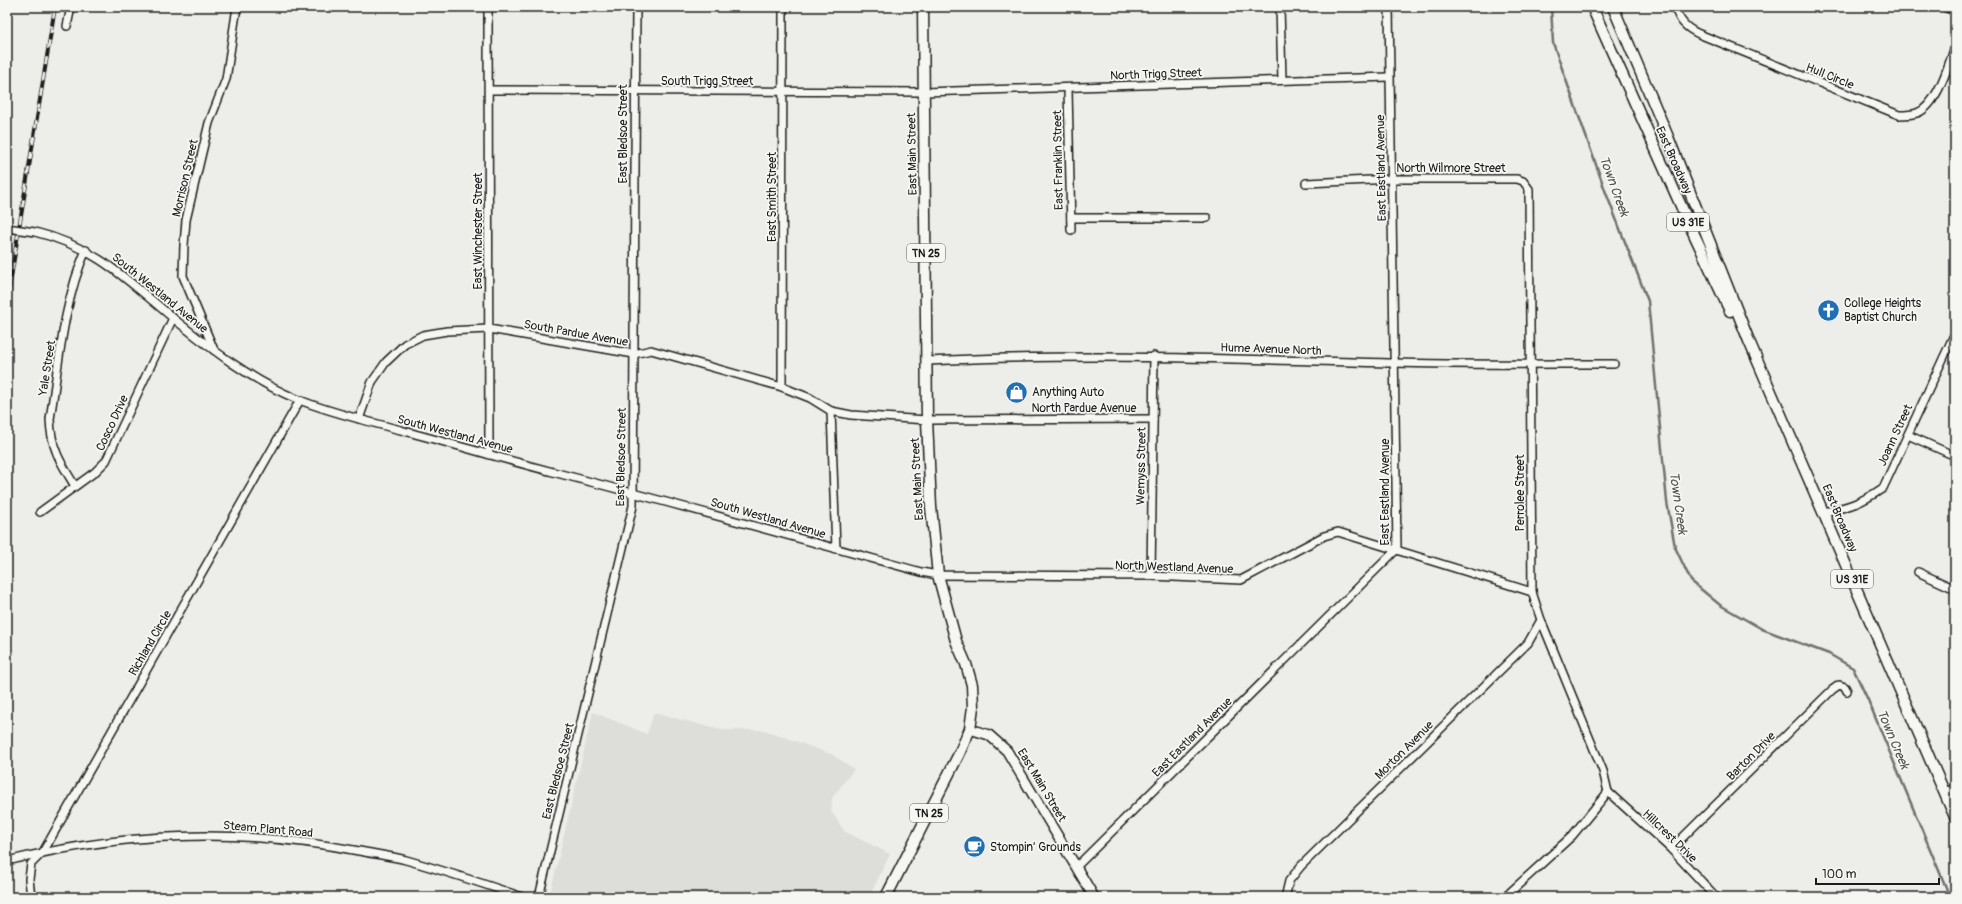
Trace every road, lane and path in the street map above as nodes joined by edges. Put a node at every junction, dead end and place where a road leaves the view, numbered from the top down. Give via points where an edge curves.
1 (71, 7) edge
2 (237, 7) edge
3 (488, 7) edge
4 (636, 7) edge
5 (783, 7) edge
6 (923, 7) edge
7 (1280, 7) edge
8 (1389, 7) edge
9 (1592, 7) edge
10 (1613, 7) edge
11 (1675, 7) edge
12 (1944, 7) edge
13 (1955, 11) edge
14 (67, 26) dead end
15 (1955, 47) edge
16 (1389, 77) junction
17 (1282, 80) junction
18 (1068, 89) junction
19 (489, 90) junction
20 (634, 92) junction
21 (783, 92) junction
22 (924, 92) junction
23 (1393, 179) junction
24 (1523, 181) joint
25 (1306, 183) dead end
26 (1071, 218) junction
27 (1207, 218) dead end
28 (7, 228) edge
29 (1071, 230) dead end
30 (86, 250) junction
31 (173, 318) junction
32 (1738, 321) junction
33 (489, 329) junction
34 (1955, 333) edge
35 (215, 352) junction
36 (634, 354) junction
37 (1154, 356) junction
38 (927, 361) junction
39 (1395, 363) junction
40 (1531, 364) junction
41 (1614, 364) dead end
42 (782, 387) junction
43 (300, 400) junction
44 (831, 411) junction
45 (359, 419) junction
46 (1153, 419) junction
47 (927, 420) junction
48 (944, 420) joint
49 (1908, 435) junction
50 (489, 455) junction
51 (1955, 456) edge
52 (75, 486) junction
53 (634, 493) junction
54 (40, 512) dead end
55 (1824, 512) junction
56 (836, 549) junction
57 (1397, 550) junction
58 (1918, 572) dead end
59 (938, 575) junction
60 (1151, 576) junction
61 (1955, 589) edge
62 (1532, 592) junction
63 (1541, 620) junction
64 (1847, 691) dead end
65 (970, 729) junction
66 (1955, 788) edge
67 (1608, 792) junction
68 (1945, 792) junction
69 (1955, 817) edge
70 (1671, 850) junction
71 (44, 852) junction
72 (7, 861) edge
73 (1076, 867) junction
74 (32, 897) edge
75 (522, 897) edge
76 (539, 897) edge
77 (886, 897) edge
78 (1094, 897) edge
79 (1288, 897) edge
80 (1505, 897) edge
81 (1716, 897) edge

1 - 14 street
2 - 35 street, Morrison Street via 226,79 209,123 186,220 184,246 183,276
3 - 19 street, East Winchester Street
4 - 20 street, East Bledsoe Street
5 - 21 street, East Smith Street
6 - 22 main road, East Main Street / TN 25
7 - 17 street
8 - 16 street, East Eastland Avenue
9 - 32 main road, East Broadway / US 31E via 1632,100
10 - 32 main road, East Broadway / US 31E via 1668,137
11 - 15 street, Hull Circle via 1680,22 1694,32 1899,115 1918,113 1927,107
12 - 13 street
16 - 17 street, North Trigg Street
16 - 23 street, East Eastland Avenue
17 - 18 street, North Trigg Street
18 - 22 street, North Trigg Street
18 - 26 street, East Franklin Street
19 - 20 street, South Trigg Street
19 - 33 street, East Winchester Street
20 - 21 street, South Trigg Street
20 - 36 street, East Bledsoe Street
21 - 22 street, South Trigg Street
21 - 42 street, East Smith Street
22 - 38 main road, East Main Street / TN 25
23 - 24 street, North Wilmore Street
23 - 25 street, North Wilmore Street
23 - 39 street, East Eastland Avenue
24 - 40 street, Perrolee Street via 1529,189
26 - 27 street
26 - 29 street, East Franklin Street
28 - 30 street, South Westland Avenue, bridge via 54,237
30 - 31 street, South Westland Avenue via 128,280
30 - 52 street, Yale Street via 70,297 50,419 54,452
31 - 35 street, South Westland Avenue
31 - 52 street, Cosco Drive via 106,461
32 - 55 main road, East Broadway / US 31E
33 - 36 street, South Pardue Avenue
33 - 45 street, South Pardue Avenue via 422,335 405,344 386,362 372,382
33 - 50 street, East Winchester Street
34 - 49 street, Joann Street
35 - 43 street, South Westland Avenue via 254,377
36 - 42 street, South Pardue Avenue via 651,350
36 - 53 street, East Bledsoe Street
37 - 38 street, Hume Avenue North via 1004,357
37 - 39 street, Hume Avenue North
37 - 46 street, Wemyss Street
38 - 47 main road, East Main Street / TN 25
39 - 40 street, Hume Avenue North
39 - 57 street, East Eastland Avenue
40 - 41 street, Hume Avenue North
40 - 62 street, Perrolee Street
42 - 44 street, South Pardue Avenue via 810,398
43 - 45 street, South Westland Avenue
43 - 71 street, Richland Circle
44 - 47 street, South Pardue Avenue via 851,415
44 - 56 street
45 - 50 street, South Westland Avenue
46 - 48 street, North Pardue Avenue
46 - 60 street, Wemyss Street
47 - 48 street, South Pardue Avenue
47 - 59 main road, East Main Street / TN 25 via 931,507
49 - 51 street
49 - 55 street, Joann Street via 1883,488 1864,501
50 - 53 street, South Westland Avenue
52 - 54 street, Cosco Drive
53 - 56 street, South Westland Avenue
53 - 76 street, East Bledsoe Street via 634,506
55 - 68 main road, East Broadway / US 31E
56 - 59 street, South Westland Avenue
57 - 60 street, North Westland Avenue via 1338,532 1324,536 1241,580
57 - 62 street, North Westland Avenue
57 - 73 street, East Eastland Avenue
58 - 61 street
59 - 60 street, North Westland Avenue
59 - 65 main road, East Main Street / TN 25 via 956,641 972,685
62 - 63 street, Perrolee Street
63 - 67 street, Perrolee Street via 1603,770
63 - 79 street, Morton Avenue via 1528,643 1302,866 1289,881 1286,894
64 - 70 street, Barton Drive via 1845,687 1838,685 1832,690
65 - 73 street, East Main Street via 989,735 1007,750
65 - 77 main road, TN 25
66 - 68 street
67 - 70 street, Hillcrest Drive
67 - 80 street via 1572,836
68 - 69 main road, East Broadway / US 31E
70 - 81 street, Hillcrest Drive
71 - 72 street, Steam Plant Road
71 - 74 street, Richland Circle via 31,864 29,879
71 - 75 street, Steam Plant Road via 103,843 183,836 273,839 405,860
73 - 78 street, East Main Street

